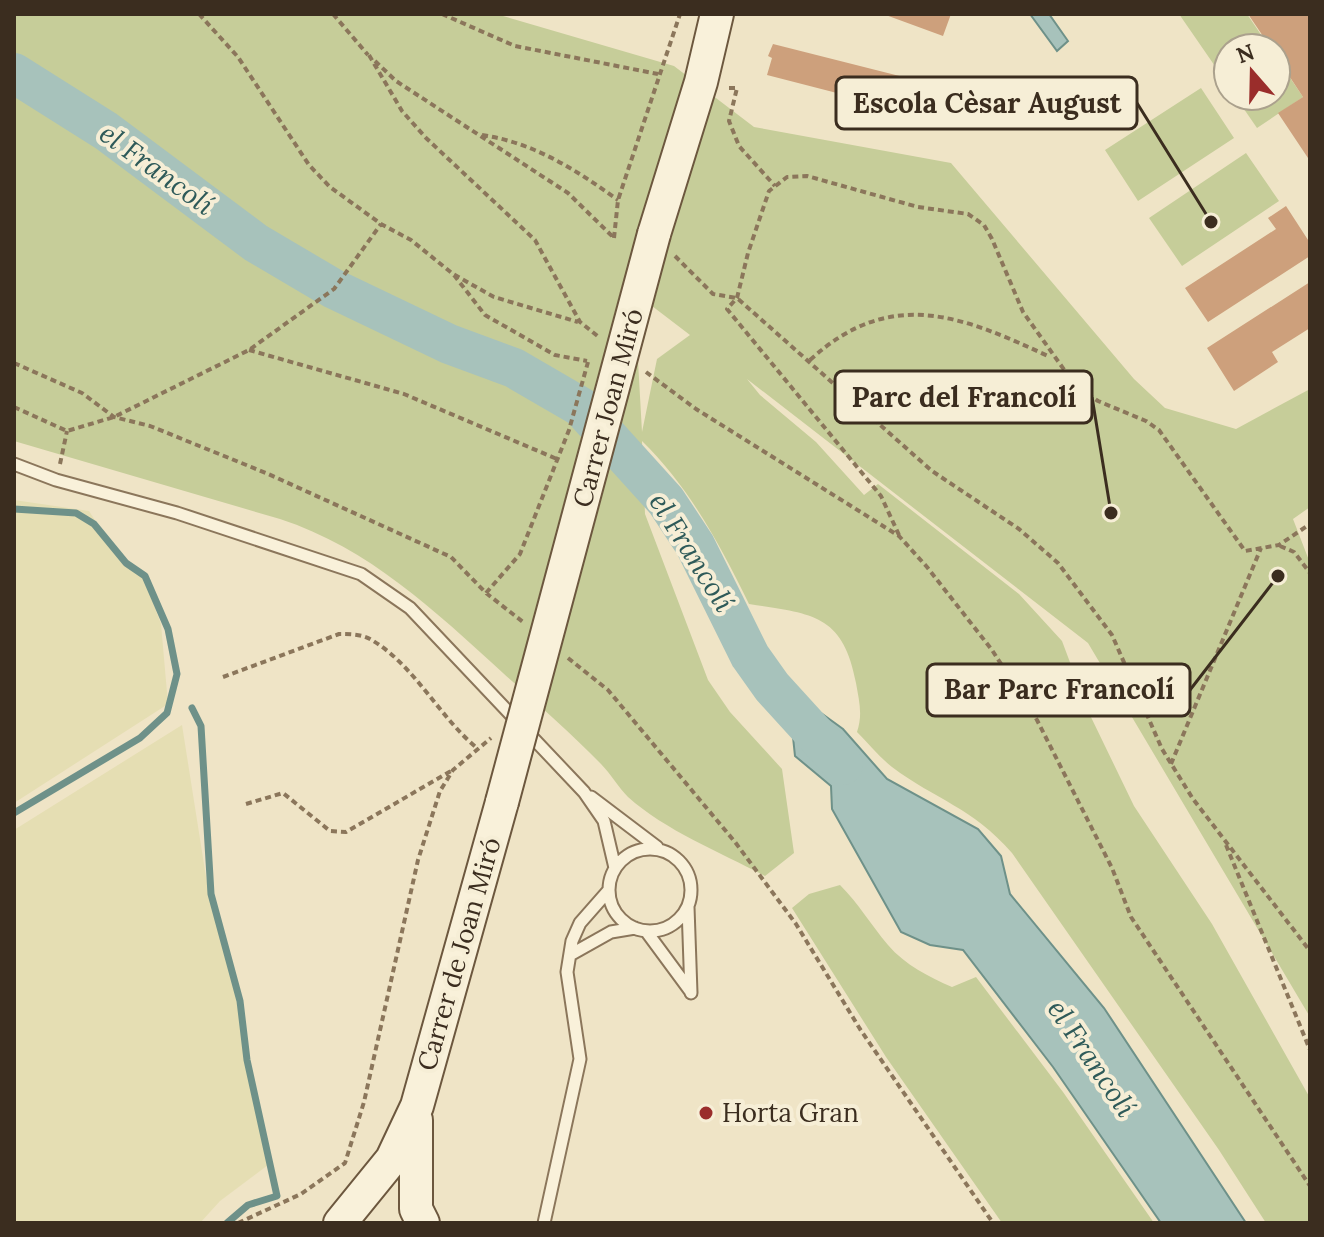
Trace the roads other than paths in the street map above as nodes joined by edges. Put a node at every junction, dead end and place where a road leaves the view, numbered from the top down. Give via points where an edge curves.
1 (717, 14) edge
2 (14, 464) edge
3 (584, 792) junction
4 (502, 802) joint
5 (661, 849) junction
6 (615, 868) junction
7 (609, 890) junction
8 (688, 907) junction
9 (641, 930) junction
10 (570, 955) junction
11 (403, 1161) junction
12 (340, 1223) edge
13 (423, 1223) edge
14 (544, 1223) edge

1 - 4 street, Carrer Joan Miró, bridge
2 - 3 lane via 361,574 410,608
3 - 5 lane
3 - 6 lane via 604,821
4 - 11 street, Carrer de Joan Miró
5 - 6 lane via 635,851
5 - 8 lane via 688,872
6 - 7 lane
7 - 9 lane via 616,913
7 - 10 lane via 580,923
8 - 9 lane via 671,925
8 - 9 lane via 691,993
9 - 10 lane via 611,932
10 - 14 lane via 569,1000 580,1059
11 - 12 street
11 - 13 street, Carrer de Joan Miró

